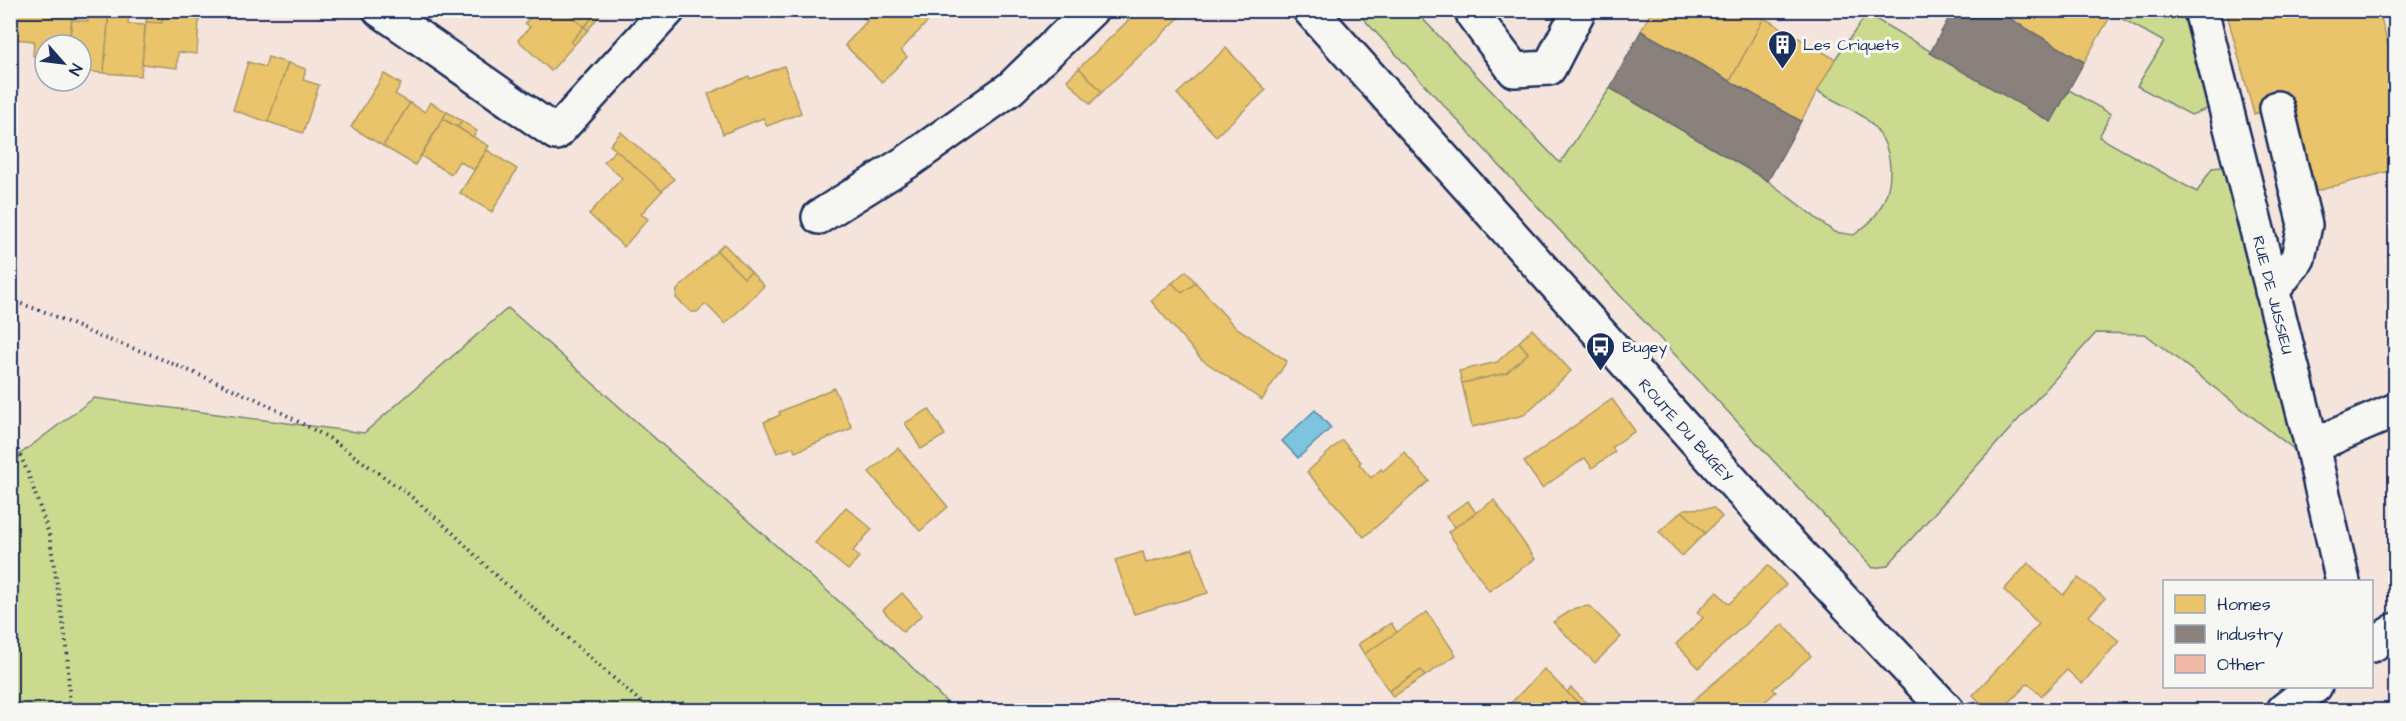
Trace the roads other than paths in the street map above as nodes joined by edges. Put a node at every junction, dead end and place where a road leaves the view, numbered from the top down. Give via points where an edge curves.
1 (380, 10) edge
2 (668, 10) edge
3 (1091, 10) edge
4 (1310, 10) edge
5 (1477, 10) edge
6 (1579, 10) edge
7 (2200, 10) edge
8 (2277, 108) dead end
9 (819, 217) dead end
10 (2272, 291) junction
11 (2396, 410) edge
12 (2312, 446) junction
13 (2343, 580) edge
14 (2396, 630) edge
15 (2373, 644) edge
16 (2314, 688) edge
17 (1947, 711) edge
18 (2284, 711) edge

1 - 2 street via 556,133
3 - 9 street via 1011,88 910,160
4 - 17 street, ROUTE DU BUGEY via 1768,521
5 - 6 street via 1474,16 1514,70 1549,68
7 - 10 street, RUE DE JUSSIEU
8 - 10 street via 2305,225 2298,258
10 - 12 street, RUE DE JUSSIEU
11 - 12 street
12 - 13 street, RUE DE JUSSIEU
14 - 15 street
16 - 18 street

